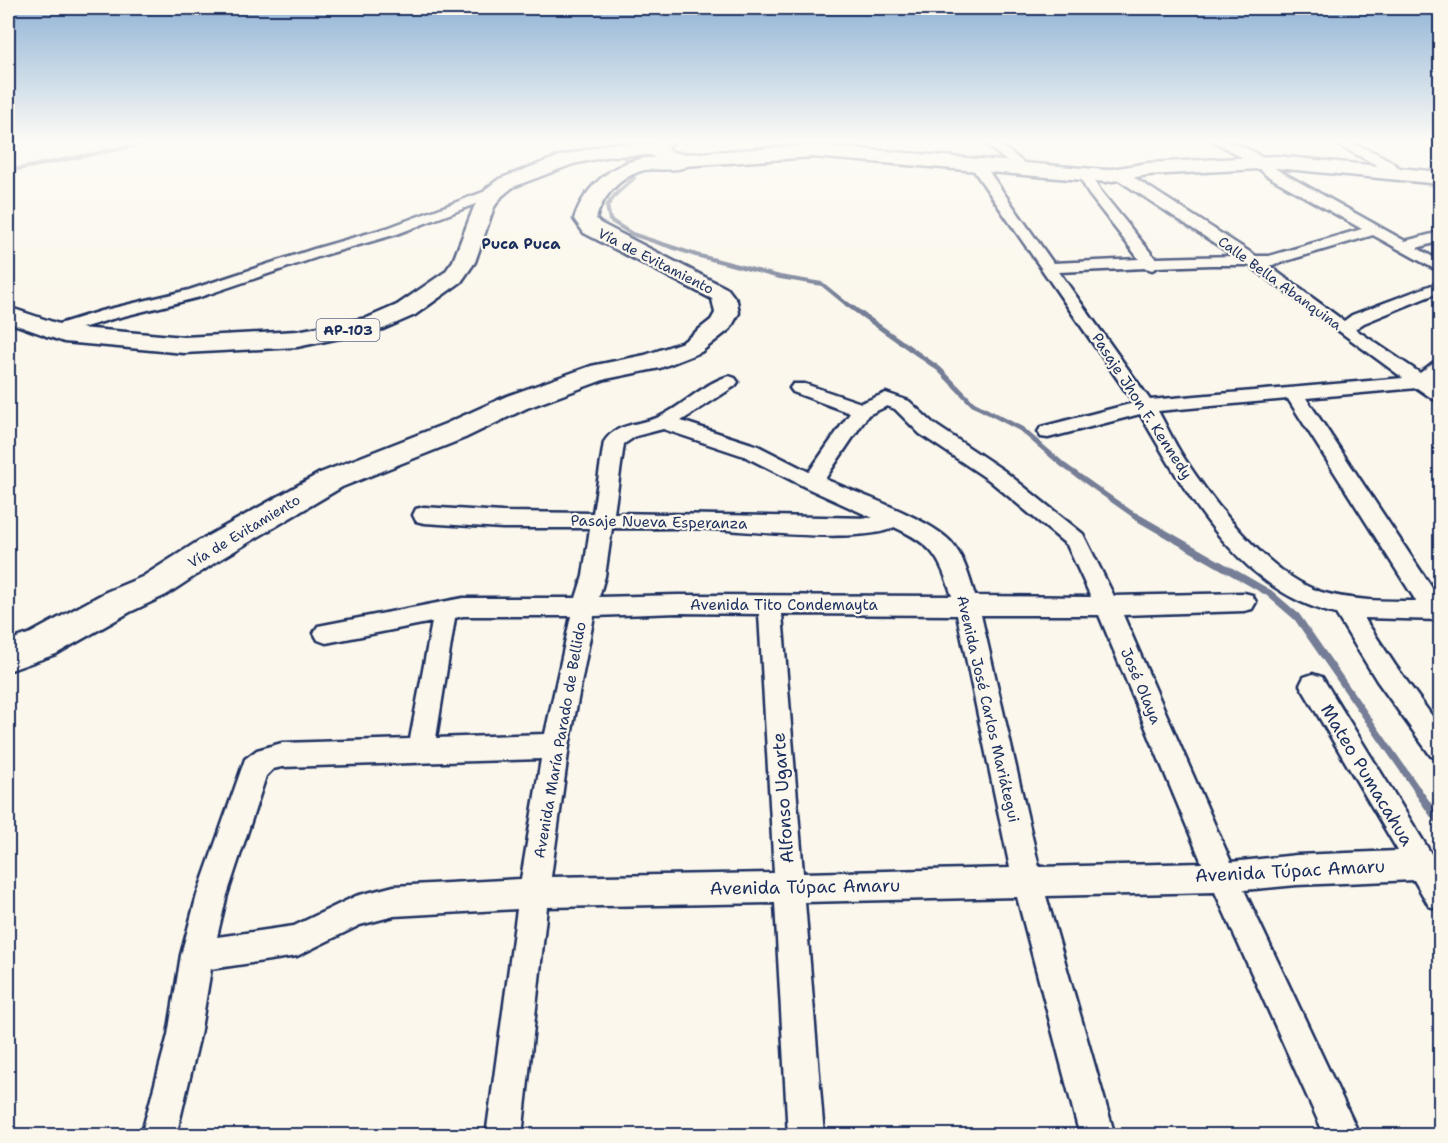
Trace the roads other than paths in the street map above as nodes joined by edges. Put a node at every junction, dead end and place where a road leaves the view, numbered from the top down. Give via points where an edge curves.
1 (488, 194) edge
2 (492, 194) edge
3 (597, 194) edge
4 (996, 194) edge
5 (1096, 194) edge
6 (1150, 194) edge
7 (1309, 194) edge
8 (1371, 231) junction
9 (1440, 236) edge
10 (1402, 247) junction
11 (1253, 261) junction
12 (1152, 265) junction
13 (1440, 267) edge
14 (1047, 268) junction
15 (1440, 287) edge
16 (8, 314) edge
17 (1344, 330) junction
18 (52, 332) junction
19 (1440, 366) edge
20 (729, 382) dead end
21 (1421, 382) junction
22 (799, 388) dead end
23 (1293, 392) junction
24 (1440, 395) edge
25 (1146, 406) junction
26 (861, 411) junction
27 (662, 422) junction
28 (1048, 432) dead end
29 (812, 482) junction
30 (424, 514) dead end
31 (892, 518) junction
32 (603, 520) junction
33 (1244, 602) dead end
34 (770, 605) junction
35 (967, 605) junction
36 (1107, 606) junction
37 (584, 607) junction
38 (1344, 607) junction
39 (443, 611) junction
40 (1438, 611) edge
41 (326, 633) dead end
42 (8, 656) edge
43 (1313, 685) dead end
44 (556, 746) junction
45 (1440, 747) edge
46 (421, 749) junction
47 (1422, 865) junction
48 (1223, 877) junction
49 (1027, 881) junction
50 (789, 888) junction
51 (534, 892) junction
52 (1440, 895) edge
53 (197, 955) junction
54 (158, 1136) edge
55 (504, 1136) edge
56 (806, 1136) edge
57 (1098, 1136) edge
58 (1343, 1136) edge

1 - 18 street via 392,231 194,294
2 - 18 main road, AP-103 via 460,269 422,300 374,324 297,339 206,345
3 - 42 main road, Vía de Evitamiento via 589,204 587,225 720,294 727,313 721,324 692,347 651,362 600,372 517,402 331,480 154,586 43,644
4 - 14 street, Pasaje Jhon F. Kennedy
5 - 12 street
6 - 11 street, Calle Bella Abanquina
7 - 8 street
8 - 10 street
8 - 11 street via 1270,261
9 - 10 street
10 - 13 street
11 - 12 street
11 - 17 street, Calle Bella Abanquina
12 - 14 street
14 - 25 street, Pasaje Jhon F. Kennedy
15 - 17 street via 1358,319
16 - 18 main road, AP-103
17 - 21 street, Calle Bella Abanquina
19 - 21 street
20 - 27 street, Avenida María Parado de Bellido
21 - 23 street
21 - 24 street, Calle Bella Abanquina
22 - 26 street
23 - 25 street
23 - 40 street via 1380,529
25 - 28 street
25 - 38 street, Pasaje Jhon F. Kennedy via 1179,466 1234,538 1268,570 1301,593
26 - 29 street
26 - 36 street, José Olaya via 879,401 895,401 927,429 996,475 1075,540
27 - 29 street, Avenida José Carlos Mariátegui via 750,451
27 - 32 street, Avenida María Parado de Bellido via 627,432 614,442
29 - 31 street, Avenida José Carlos Mariátegui
30 - 32 street, Pasaje Nueva Esperanza via 502,520
31 - 32 street, Pasaje Nueva Esperanza via 884,524 865,527
31 - 35 street, Avenida José Carlos Mariátegui via 920,530 942,547 952,561
32 - 37 street, Avenida María Parado de Bellido via 594,576
33 - 36 street, Avenida Tito Condemayta
34 - 35 street, Avenida Tito Condemayta
34 - 37 street, Avenida Tito Condemayta
34 - 50 street, Alfonso Ugarte
35 - 36 street, Avenida Tito Condemayta
35 - 49 street, Avenida José Carlos Mariátegui
36 - 48 street, José Olaya
37 - 39 street, Avenida Tito Condemayta via 475,607
37 - 44 street, Avenida María Parado de Bellido
38 - 40 street, Pasaje Jhon F. Kennedy
38 - 45 street
39 - 41 street, Avenida Tito Condemayta
39 - 46 street
43 - 47 street, Mateo Pumacahua
44 - 46 street
44 - 51 street, Avenida María Parado de Bellido
46 - 53 street via 282,755 266,759 255,768 212,895
47 - 48 street, Avenida Túpac Amaru
47 - 52 street, Mateo Pumacahua
48 - 49 street, Avenida Túpac Amaru
48 - 58 street, José Olaya
49 - 50 street, Avenida Túpac Amaru
49 - 57 street, Avenida José Carlos Mariátegui
50 - 51 street, Avenida Túpac Amaru
50 - 56 street, Alfonso Ugarte
51 - 53 street, Avenida Túpac Amaru via 394,901 356,911 297,941
51 - 55 street, Avenida María Parado de Bellido
53 - 54 street via 184,1035

